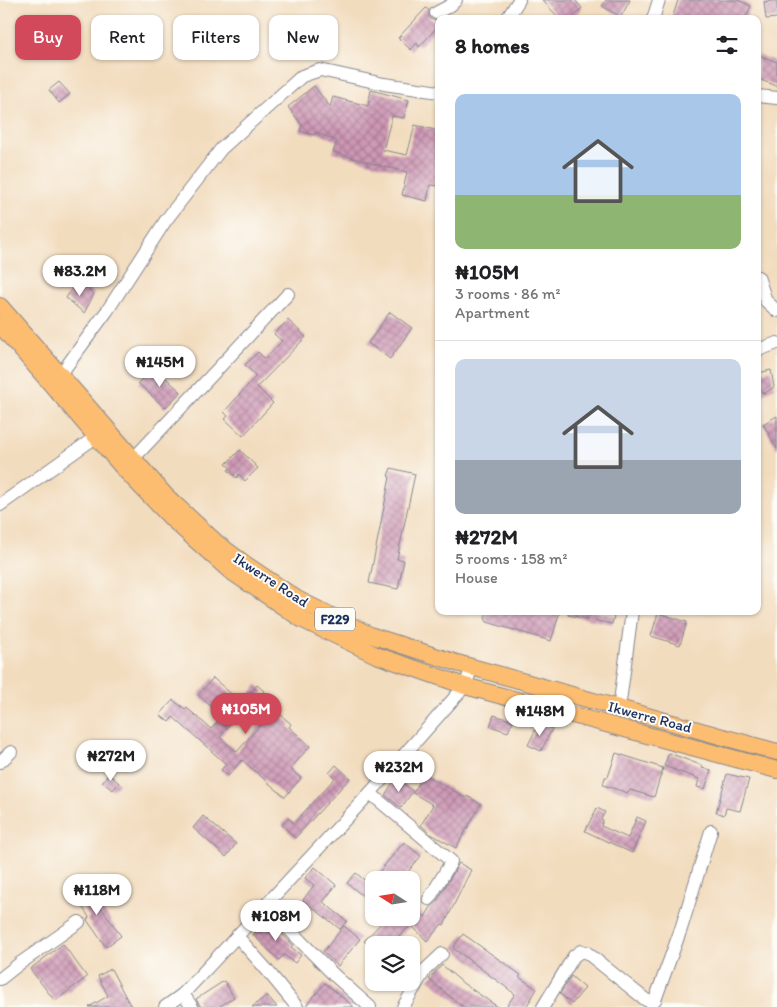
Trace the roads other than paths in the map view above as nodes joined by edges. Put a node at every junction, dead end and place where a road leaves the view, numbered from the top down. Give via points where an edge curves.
1 (456, 0) edge
2 (519, 0) edge
3 (659, 0) edge
4 (436, 13) dead end
5 (510, 15) edge
6 (654, 15) edge
7 (435, 91) edge
8 (761, 96) edge
9 (777, 98) edge
10 (761, 286) edge
11 (288, 294) dead end
12 (0, 306) edge
13 (777, 312) edge
14 (0, 325) edge
15 (777, 344) edge
16 (761, 349) edge
17 (60, 375) junction
18 (96, 436) junction
19 (133, 459) junction
20 (0, 505) edge
21 (631, 615) edge
22 (472, 667) junction
23 (465, 686) junction
24 (619, 709) junction
25 (11, 752) dead end
26 (777, 752) edge
27 (0, 762) edge
28 (777, 770) edge
29 (370, 793) junction
30 (711, 831) dead end
31 (430, 899) dead end
32 (266, 906) junction
33 (79, 922) dead end
34 (237, 936) junction
35 (442, 954) dead end
36 (0, 979) edge
37 (183, 994) junction
38 (165, 1007) edge
39 (192, 1007) edge
40 (297, 1007) edge
41 (370, 1007) edge
42 (403, 1007) edge
43 (543, 1007) edge

1 - 4 street
2 - 5 street
3 - 6 street
7 - 17 street via 320,70 302,76 221,149 166,220 107,311
8 - 9 street
10 - 13 street via 766,301
11 - 19 street
12 - 17 main road, Ikwerre Road / F229
14 - 18 main road, F229
15 - 16 street
17 - 19 main road, Ikwerre Road / F229
18 - 20 street
18 - 23 main road, F229 via 172,519 229,570 272,600 303,620 376,655
19 - 22 main road, Ikwerre Road / F229 via 165,495 218,544 297,599 370,635
21 - 24 street
22 - 23 street
22 - 24 main road, Ikwerre Road / F229
23 - 28 main road, F229
23 - 29 street
24 - 26 main road, Ikwerre Road / F229
25 - 27 street
29 - 31 street via 451,861
29 - 32 street
30 - 43 street via 655,1000 646,1000 581,951 574,956
32 - 34 street
32 - 41 street
33 - 36 street
34 - 37 street
34 - 40 street
35 - 42 street via 425,970
37 - 38 street
37 - 39 street

